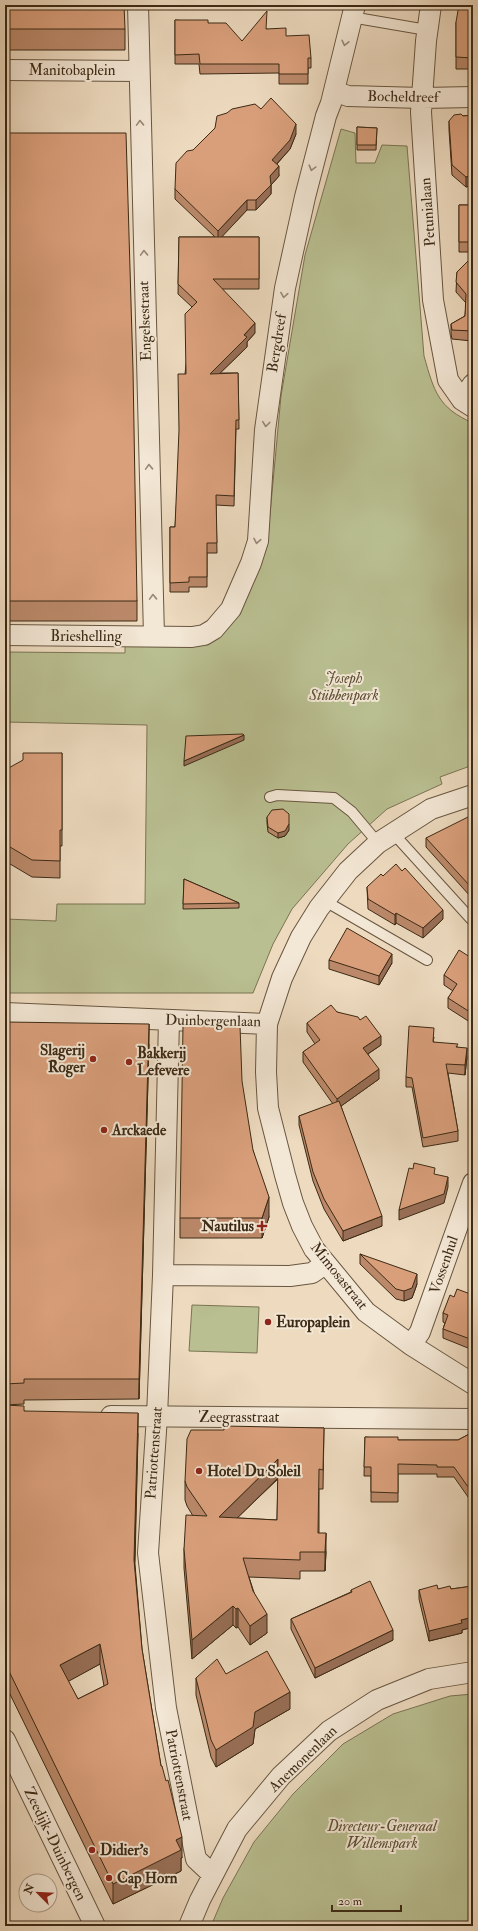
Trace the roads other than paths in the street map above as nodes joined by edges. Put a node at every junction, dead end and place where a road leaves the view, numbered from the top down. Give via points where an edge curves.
1 (138, 5) edge
2 (431, 5) edge
3 (353, 11) edge
4 (427, 30) junction
5 (5, 70) edge
6 (139, 71) junction
7 (334, 91) junction
8 (473, 97) edge
9 (422, 98) junction
10 (473, 384) edge
11 (467, 403) edge
12 (5, 635) edge
13 (161, 636) junction
14 (473, 795) edge
15 (270, 797) dead end
16 (386, 838) junction
17 (325, 901) junction
18 (471, 919) dead end
19 (426, 960) dead end
20 (5, 1014) edge
21 (168, 1020) junction
22 (267, 1024) junction
23 (473, 1183) edge
24 (325, 1264) junction
25 (163, 1276) junction
26 (412, 1344) junction
27 (473, 1384) edge
28 (96, 1416) edge
29 (157, 1416) junction
30 (473, 1419) edge
31 (473, 1672) edge
32 (5, 1740) edge
33 (213, 1875) junction
34 (95, 1926) edge
35 (189, 1926) edge

1 - 6 street, Engelsestraat
2 - 4 street, Petunialaan
3 - 4 lane
3 -> 7 street, Bergdreef
4 - 9 street, Petunialaan
5 - 6 street, Manitobaplein
13 -> 6 street, Engelsestraat
7 - 9 street, Bocheldreef via 348,96
7 -> 13 street, Bergdreef via 305,197 285,288 265,430 258,541 231,609 214,629 204,635 192,637
8 - 9 street, Bocheldreef
9 - 11 street, Petunialaan via 433,300 448,380
10 - 11 street
12 - 13 street, Brieshelling
14 - 16 street, Duinbergenlaan via 431,809
15 - 16 lane via 277,795 334,798
16 - 17 street, Duinbergenlaan via 348,871
16 - 18 lane
17 - 19 lane
17 - 22 street, Duinbergenlaan via 301,937 284,973
20 - 21 street, Duinbergenlaan
21 - 22 street, Duinbergenlaan
21 - 25 street, Patriottenstraat
22 - 24 street, Mimosastraat via 268,1108 292,1203 314,1249
23 - 26 street, Vossenhul via 420,1332
24 - 25 street via 312,1273 290,1276
24 - 26 street, Mimosastraat via 366,1312
25 - 29 street, Patriottenstraat
26 - 27 street, Mimosastraat
28 - 29 street, Zeegrasstraat
29 - 30 street, Zeegrasstraat
29 - 33 street, Patriottenstraat via 148,1554 165,1700 196,1859
31 - 33 street, Anemonenlaan via 429,1679 377,1700 329,1731 281,1776 237,1830
32 - 34 street, Zeedijk-Duinbergen
33 - 35 street, Anemonenlaan

